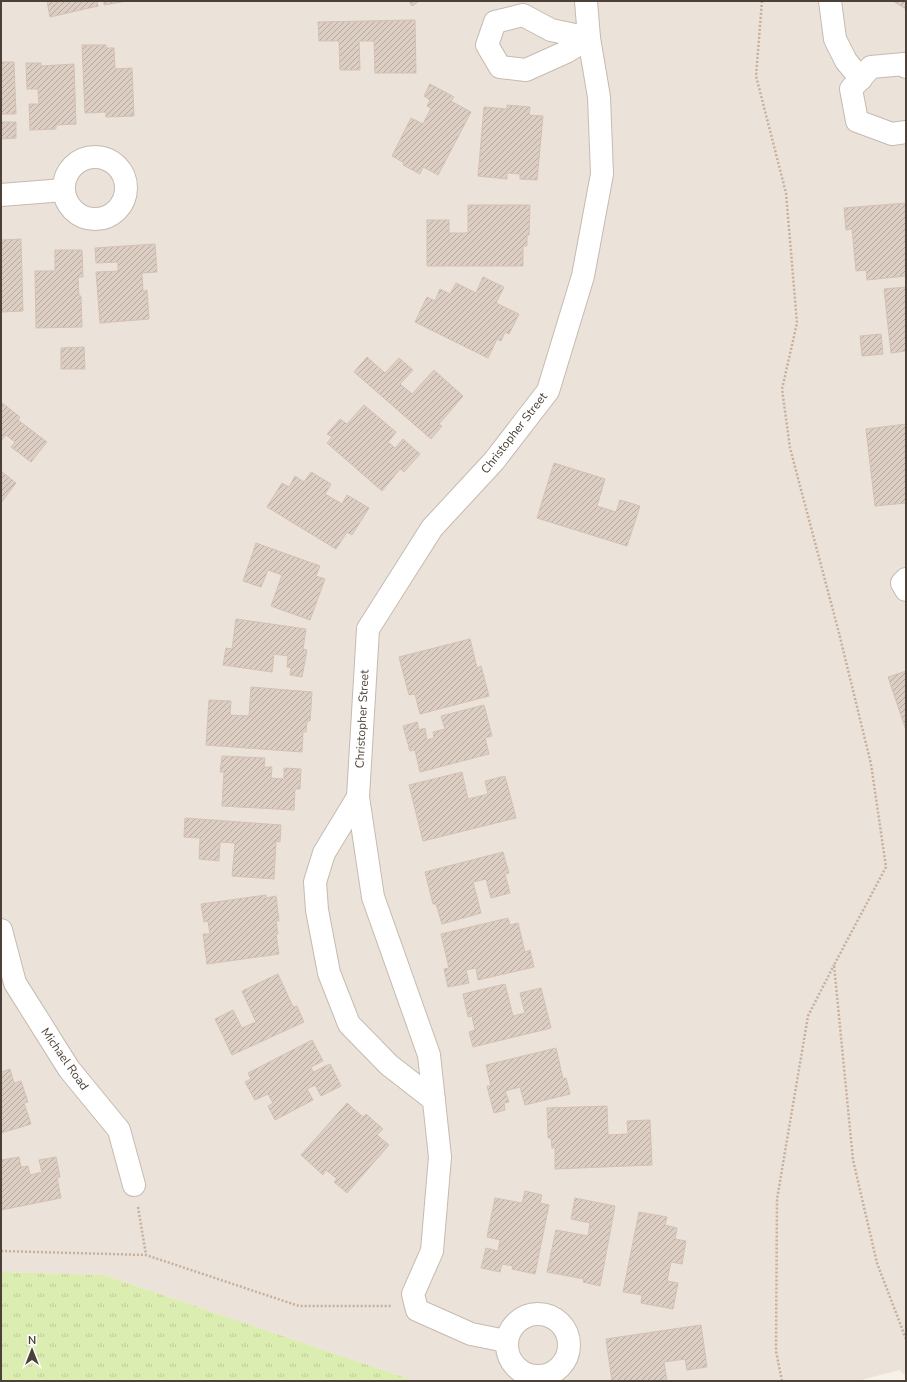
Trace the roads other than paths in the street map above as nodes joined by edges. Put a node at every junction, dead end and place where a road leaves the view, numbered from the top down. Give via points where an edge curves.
1 (586, 1) edge
2 (830, 1) edge
3 (906, 67) edge
4 (861, 79) junction
5 (906, 132) edge
6 (64, 190) dead end
7 (1, 194) edge
8 (906, 579) edge
9 (906, 590) edge
10 (358, 797) junction
11 (1, 930) edge
12 (434, 1100) junction
13 (134, 1185) road end
14 (506, 1341) junction
15 (555, 1377) edge

1 - 10 street, Christopher Street via 599,97 602,174 583,276 548,391 494,461 432,528 368,629
2 - 4 street via 835,39 846,61
3 - 4 street via 904,64 871,67
4 - 5 street via 851,90 857,121 892,134
6 - 7 street
8 - 9 street via 902,583
10 - 12 street, Christopher Street via 373,897 429,1055
10 - 12 street, Christopher Street via 324,853 315,882 317,910 329,973 349,1024 390,1065
11 - 13 street, Michael Road via 15,983 69,1069 119,1130
12 - 14 street, Christopher Street via 440,1157 434,1235 432,1250 413,1294 417,1310 471,1334
14 - 15 street via 506,1350 515,1368 532,1377
14 - 15 street via 516,1322 526,1316 547,1315 556,1320 564,1328 569,1348 566,1359

